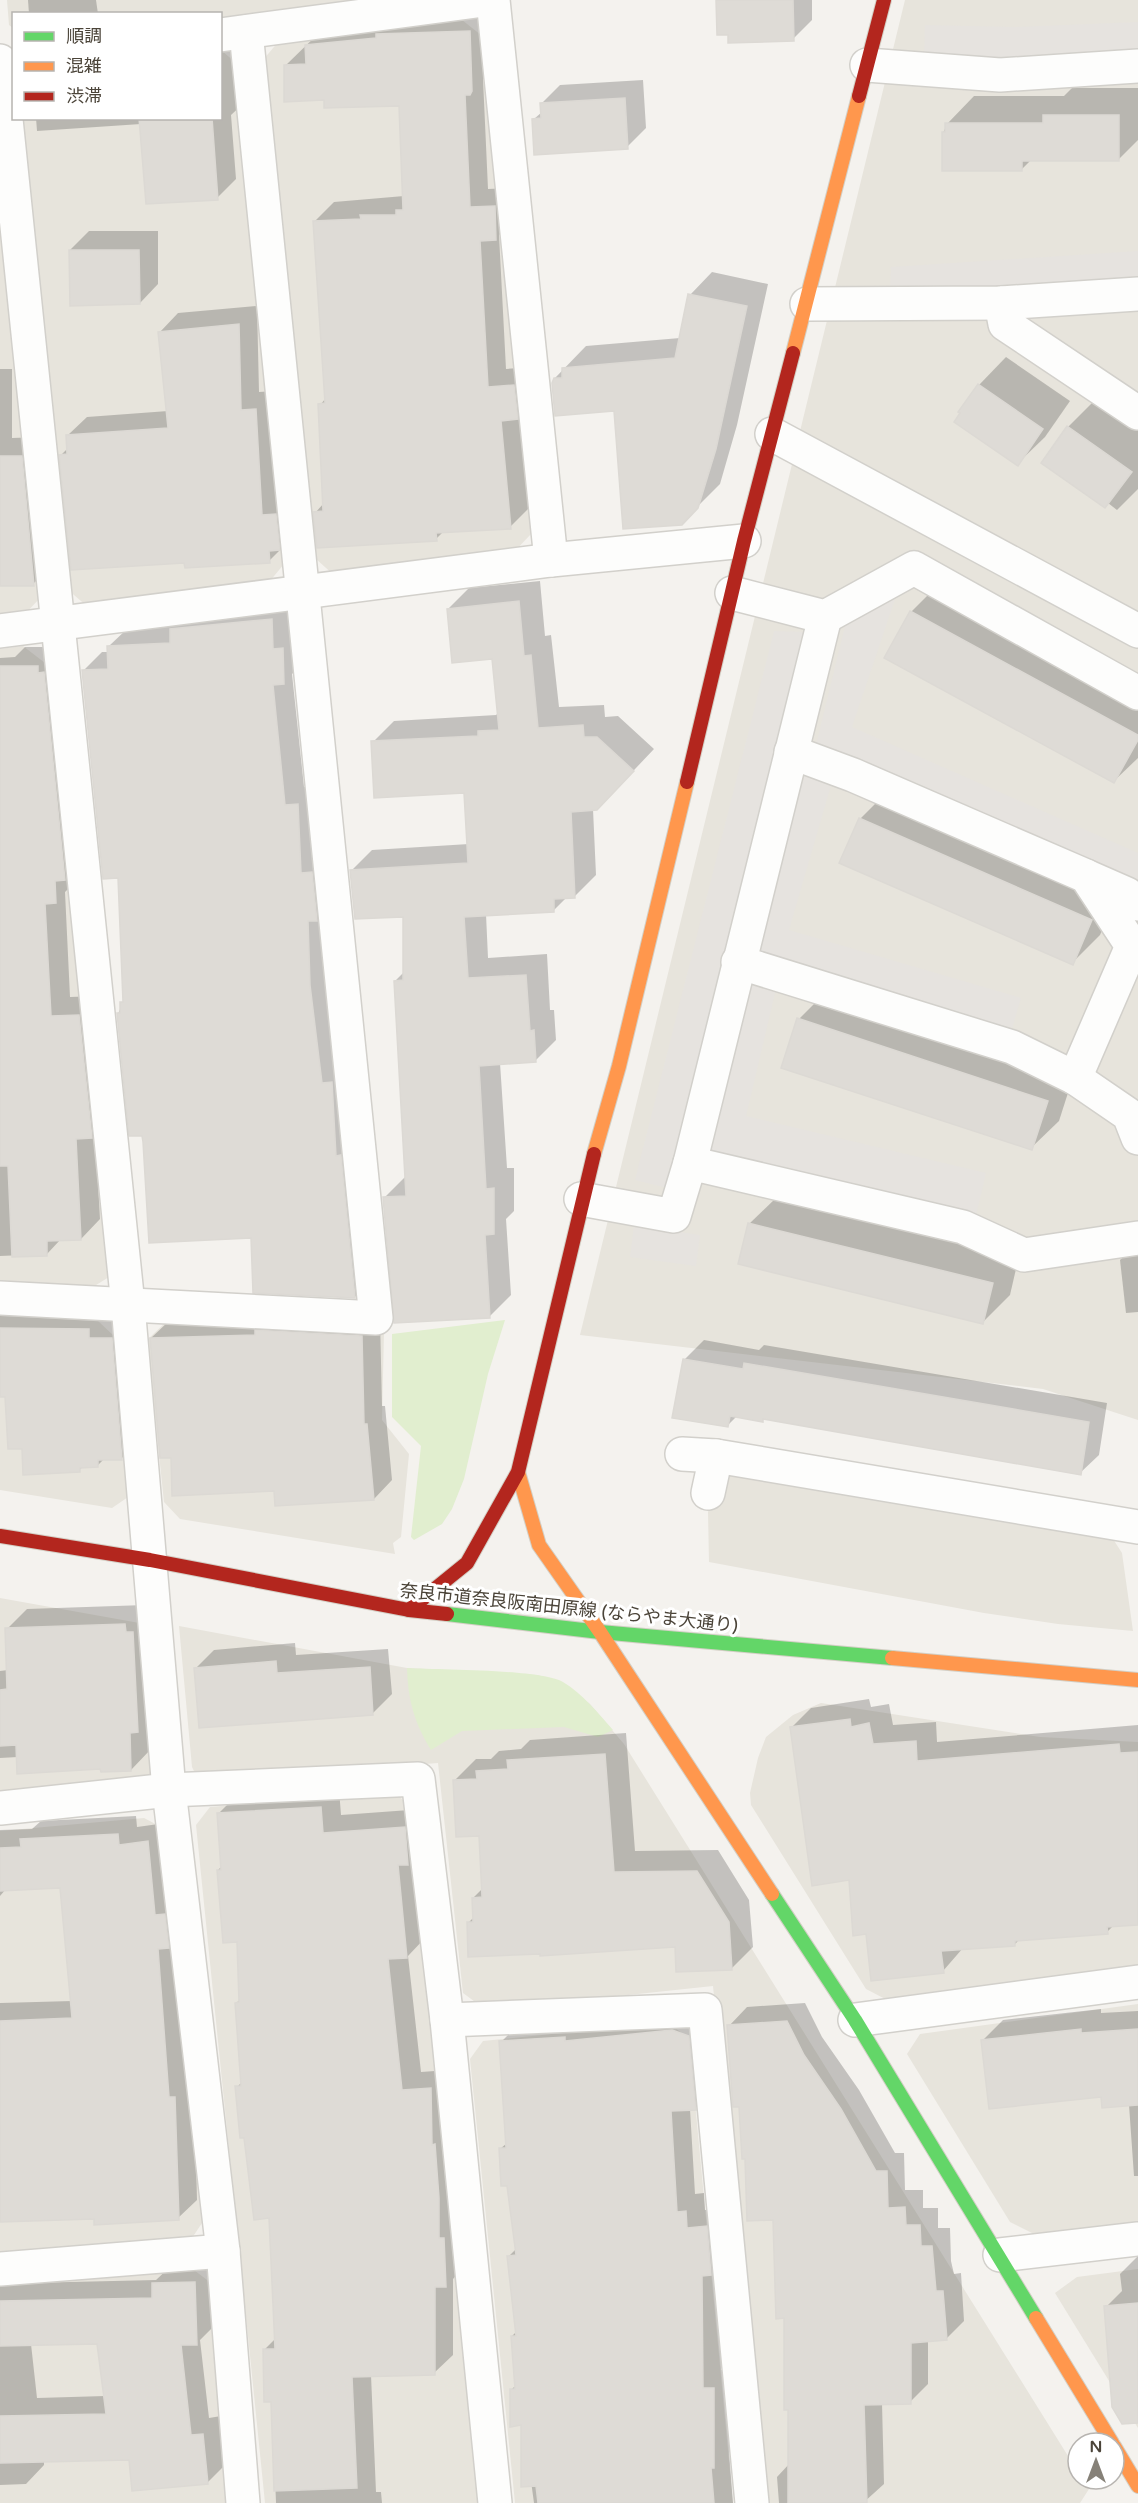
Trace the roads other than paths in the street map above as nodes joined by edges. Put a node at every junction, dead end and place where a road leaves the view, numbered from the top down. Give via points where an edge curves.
1 (484, 0) edge
2 (492, 0) edge
3 (884, 0) edge
4 (233, 33) edge
5 (0, 60) edge
6 (867, 65) junction
7 (1138, 66) edge
8 (1138, 294) edge
9 (1001, 303) junction
10 (807, 304) junction
11 (1138, 413) edge
12 (772, 434) junction
13 (744, 541) junction
14 (551, 560) junction
15 (303, 591) junction
16 (732, 592) junction
17 (825, 617) junction
18 (58, 624) junction
19 (0, 631) edge
20 (1138, 631) edge
21 (1138, 693) edge
22 (791, 752) junction
23 (1086, 876) junction
24 (1138, 904) edge
25 (738, 962) junction
26 (1138, 999) edge
27 (1103, 1012) junction
28 (1075, 1078) junction
29 (1138, 1138) edge
30 (690, 1163) junction
31 (581, 1199) junction
32 (1138, 1238) edge
33 (0, 1298) edge
34 (128, 1305) junction
35 (682, 1454) dead end
36 (716, 1456) junction
37 (518, 1472) junction
38 (708, 1493) dead end
39 (1138, 1527) edge
40 (0, 1536) edge
41 (150, 1560) junction
42 (409, 1610) junction
43 (600, 1632) junction
44 (1138, 1680) edge
45 (169, 1790) junction
46 (0, 1808) edge
47 (1138, 1982) edge
48 (447, 2020) junction
49 (855, 2020) junction
50 (1138, 2239) edge
51 (223, 2251) junction
52 (1000, 2255) junction
53 (0, 2269) edge
54 (1105, 2431) edge
55 (1126, 2466) edge
56 (1138, 2486) edge
57 (243, 2503) edge
58 (495, 2503) edge
59 (752, 2503) edge

1 - 4 street
2 - 14 street
3 - 6 street
4 - 15 street
5 - 18 street
6 - 7 street via 1000,75
6 - 10 street
8 - 9 street
9 - 10 street
9 - 11 street via 1005,324
10 - 12 street
12 - 13 street
12 - 20 street
13 - 14 street
13 - 16 street
14 - 15 street
15 - 18 street
15 - 34 street via 376,1318
16 - 17 street
16 - 31 street via 619,1066
17 - 21 street via 914,568
17 - 22 street
18 - 19 street
18 - 34 street
22 - 23 street
22 - 25 street
23 - 24 street via 1127,894
23 - 27 street via 1132,946
25 - 28 street via 1012,1047
25 - 30 street
26 - 27 street
27 - 28 street
28 - 29 street via 1129,1115
30 - 31 street via 674,1216
30 - 32 street via 963,1227 1024,1255
31 - 37 street
33 - 34 street
34 - 41 street
35 - 36 street
36 - 38 street
36 - 39 street
37 - 42 street via 467,1563
37 - 43 street via 538,1545
40 - 41 street, 奈良市道奈良阪南田原線 (ならやま大通り)
41 - 42 street, 奈良市道奈良阪南田原線 (ならやま大通り)
41 - 45 street
42 - 43 street, 奈良市道奈良阪南田原線 (ならやま大通り)
43 - 44 street, 奈良市道奈良阪南田原線 (ならやま大通り)
43 - 49 street
45 - 46 street
45 - 48 street via 418,1779
45 - 51 street
47 - 49 street
48 - 58 street
48 - 59 street via 705,2010
49 - 52 street
50 - 52 street
51 - 53 street
51 - 57 street
52 - 54 street
55 - 56 street

